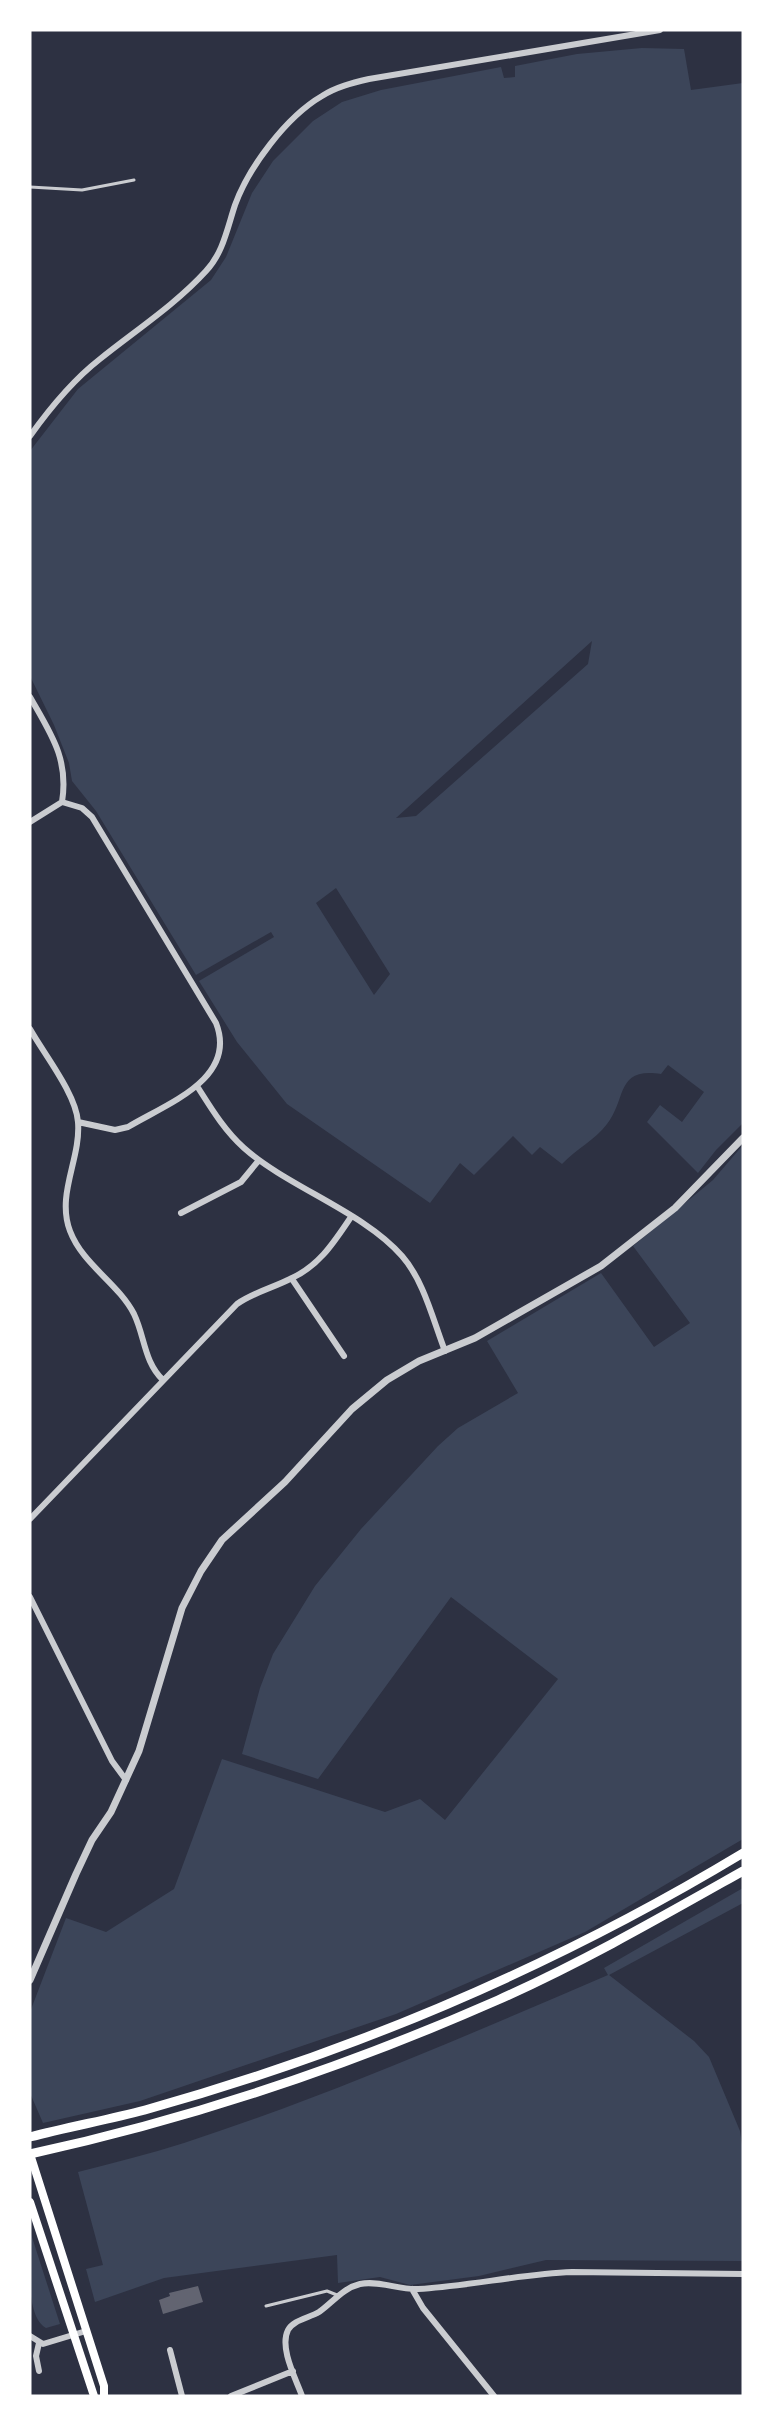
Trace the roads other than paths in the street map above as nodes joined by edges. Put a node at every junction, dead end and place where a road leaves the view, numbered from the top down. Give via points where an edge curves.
1 (660, 30) edge
2 (134, 180) dead end
3 (30, 187) edge
4 (30, 436) edge
5 (30, 697) edge
6 (62, 802) junction
7 (30, 822) edge
8 (30, 1029) edge
9 (197, 1086) junction
10 (78, 1122) junction
11 (743, 1138) edge
12 (259, 1160) junction
13 (182, 1213) dead end
14 (351, 1217) junction
15 (292, 1279) junction
16 (445, 1351) junction
17 (344, 1356) dead end
18 (163, 1380) junction
19 (30, 1519) edge
20 (30, 1597) edge
21 (126, 1780) junction
22 (743, 1853) edge
23 (743, 1871) edge
24 (30, 1980) edge
25 (30, 2137) edge
26 (30, 2154) edge
27 (30, 2202) edge
28 (743, 2274) edge
29 (411, 2289) junction
30 (338, 2296) junction
31 (266, 2306) dead end
32 (86, 2331) junction
33 (72, 2334) junction
34 (30, 2336) edge
35 (39, 2343) junction
36 (170, 2350) dead end
37 (39, 2371) dead end
38 (293, 2371) junction
39 (94, 2396) edge
40 (104, 2396) edge
41 (182, 2396) edge
42 (231, 2396) edge
43 (302, 2396) edge
44 (494, 2396) edge

1 - 4 street via 369,79 323,95 304,108 256,165 241,192 221,248 206,271 178,298 98,360
2 - 3 lane via 82,190
5 - 6 street via 63,764
6 - 7 street
6 - 9 street via 82,808 93,817 216,1023 221,1037 217,1064
8 - 10 street via 69,1096
9 - 10 street via 121,1130
9 - 12 street via 231,1135
10 - 18 street via 66,1192 70,1231 86,1257 125,1301 140,1328 149,1362
11 - 16 street via 675,1208 611,1259 475,1338
12 - 13 street via 241,1182
12 - 14 street
14 - 15 street via 329,1250
14 - 16 street via 393,1246 411,1267
15 - 17 street
15 - 18 street via 237,1304
16 - 21 street via 403,1370 352,1408 285,1482 212,1553 174,1629 139,1751
18 - 19 street
20 - 21 street via 112,1761
21 - 24 street via 76,1874
22 - 25 highway via 601,1933 468,1996 243,2079 144,2110
23 - 26 highway via 610,1945 412,2037 237,2100
26 - 32 main road
27 - 33 main road
28 - 29 street via 544,2273 478,2285
29 - 30 street via 365,2283
29 - 44 street
30 - 31 lane via 327,2291
30 - 38 street via 320,2312 290,2328 286,2337
32 - 33 street
32 - 40 main road
33 - 35 street
33 - 39 main road
34 - 35 street
35 - 37 street
36 - 41 street
38 - 42 street
38 - 43 street

